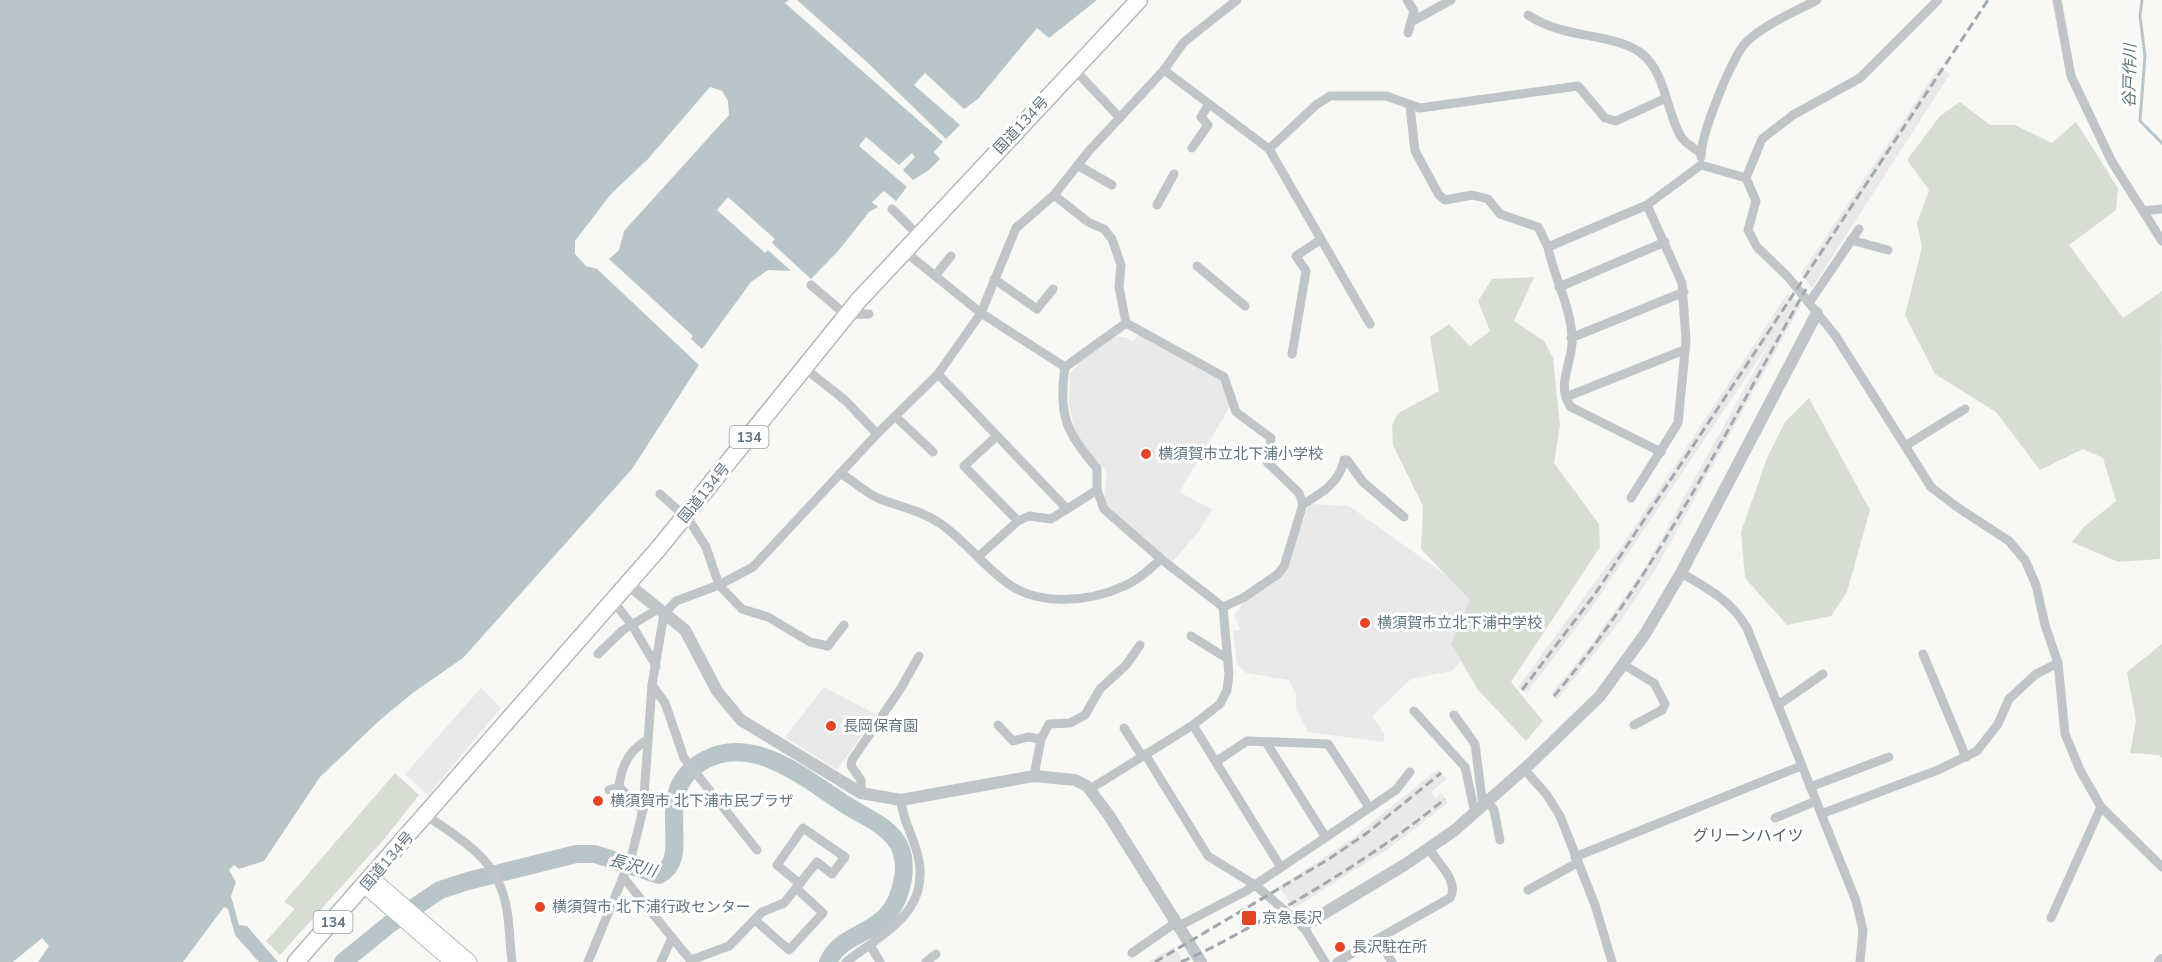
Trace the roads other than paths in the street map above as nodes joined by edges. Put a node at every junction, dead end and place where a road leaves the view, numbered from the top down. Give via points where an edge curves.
1 (1139, 0) edge
2 (1237, 0) edge
3 (1407, 0) edge
4 (1451, 0) edge
5 (1817, 0) edge
6 (1938, 0) edge
7 (2056, 0) edge
8 (1528, 15) dead end
9 (1410, 22) junction
10 (1408, 33) dead end
11 (1074, 69) junction
12 (1164, 70) junction
13 (1666, 98) junction
14 (1209, 104) junction
15 (1410, 106) junction
16 (1120, 118) junction
17 (1192, 148) dead end
18 (1269, 149) junction
19 (1701, 153) junction
20 (1701, 165) junction
21 (1079, 166) junction
22 (1174, 174) dead end
23 (1746, 178) junction
24 (1112, 185) dead end
25 (1054, 195) junction
26 (1157, 205) dead end
27 (1647, 206) junction
28 (2162, 208) edge
29 (892, 209) dead end
30 (2143, 211) junction
31 (1858, 229) dead end
32 (918, 235) junction
33 (1320, 240) junction
34 (1851, 240) junction
35 (2162, 241) edge
36 (1665, 242) junction
37 (1548, 247) junction
38 (903, 250) junction
39 (1888, 250) dead end
40 (951, 256) dead end
41 (1197, 266) dead end
42 (935, 276) junction
43 (994, 279) junction
44 (811, 285) dead end
45 (1559, 286) junction
46 (1053, 289) dead end
47 (1684, 292) junction
48 (1809, 303) junction
49 (1245, 306) dead end
50 (981, 313) junction
51 (1818, 313) junction
52 (869, 314) dead end
53 (846, 315) junction
54 (1126, 323) junction
55 (1370, 324) dead end
56 (1571, 338) junction
57 (1684, 350) junction
58 (1292, 354) dead end
59 (803, 367) junction
60 (1065, 367) junction
61 (938, 374) junction
62 (1566, 397) junction
63 (1965, 409) dead end
64 (895, 416) junction
65 (877, 434) junction
66 (997, 436) junction
67 (1905, 446) junction
68 (933, 452) dead end
69 (1661, 452) junction
70 (840, 472) junction
71 (1097, 489) junction
72 (660, 494) dead end
73 (1631, 498) dead end
74 (1303, 504) junction
75 (1067, 509) junction
76 (686, 517) junction
77 (1404, 517) dead end
78 (1018, 521) junction
79 (979, 556) junction
80 (1161, 559) junction
81 (1681, 573) junction
82 (628, 584) junction
83 (719, 585) junction
84 (613, 601) junction
85 (1222, 607) junction
86 (661, 611) junction
87 (632, 625) junction
88 (844, 625) dead end
89 (1191, 636) dead end
90 (1140, 645) dead end
91 (598, 654) dead end
92 (1923, 654) dead end
93 (919, 656) dead end
94 (1228, 659) junction
95 (2058, 663) junction
96 (1624, 665) junction
97 (656, 666) junction
98 (1823, 674) dead end
99 (652, 685) junction
100 (1778, 705) junction
101 (1414, 711) dead end
102 (1454, 715) dead end
103 (998, 725) dead end
104 (1193, 725) junction
105 (1634, 725) dead end
106 (1124, 728) dead end
107 (1041, 739) junction
108 (647, 740) junction
109 (1266, 742) junction
110 (1144, 755) junction
111 (1889, 757) dead end
112 (1966, 757) junction
113 (1217, 761) junction
114 (1801, 766) junction
115 (1524, 769) junction
116 (1410, 772) dead end
117 (1034, 776) junction
118 (1810, 787) junction
119 (1090, 789) junction
120 (861, 793) junction
121 (901, 800) junction
122 (1816, 801) junction
123 (1369, 807) junction
124 (1482, 807) junction
125 (2101, 807) junction
126 (643, 810) junction
127 (1821, 814) junction
128 (426, 815) junction
129 (1775, 818) dead end
130 (1326, 836) junction
131 (1500, 840) dead end
132 (1429, 849) junction
133 (757, 850) dead end
134 (1576, 860) junction
135 (1280, 866) junction
136 (2162, 867) edge
137 (625, 872) junction
138 (369, 882) junction
139 (1255, 885) junction
140 (798, 886) junction
141 (1528, 890) dead end
142 (2051, 918) dead end
143 (755, 920) junction
144 (1176, 925) junction
145 (1303, 926) junction
146 (429, 935) junction
147 (672, 938) junction
148 (1378, 940) junction
149 (870, 945) junction
150 (1132, 953) dead end
151 (936, 954) dead end
152 (691, 961) edge
153 (296, 962) edge
154 (453, 962) edge
155 (469, 962) edge
156 (512, 962) edge
157 (588, 962) edge
158 (661, 962) edge
159 (846, 962) edge
160 (880, 962) edge
161 (926, 962) edge
162 (1200, 962) edge
163 (1324, 962) edge
164 (1337, 962) edge
165 (1392, 962) edge
166 (1612, 962) edge
167 (1860, 962) edge

1 - 11 highway, 国道134号 / 134
2 - 12 street via 1185,42
3 - 9 street via 1413,11
4 - 9 street
5 - 19 street via 1759,31 1744,46 1710,117
6 - 23 street via 1860,78 1793,115 1762,139
7 - 30 street via 2071,76 2112,162
8 - 13 street via 1545,26 1624,43 1651,63
9 - 10 street
11 - 16 street
11 - 32 highway, 国道134号 / 134
12 - 14 street
12 - 16 street
13 - 15 street via 1616,122 1605,118 1578,86 1420,108
13 - 19 street via 1681,137
14 - 17 street via 1201,117 1208,125
14 - 18 street
15 - 18 street via 1386,96 1330,96
15 - 37 street via 1415,151 1439,195 1445,200 1472,195 1488,199 1500,214 1538,227
16 - 21 street
18 - 33 street
19 - 20 street
20 - 23 street
20 - 27 street
21 - 24 street
21 - 25 street
22 - 26 street
23 - 48 street via 1756,201 1748,230 1751,237
25 - 43 street via 1016,228
25 - 54 street via 1088,222 1104,229 1112,240 1121,265 1119,287
27 - 36 street
27 - 37 street
28 - 30 street
29 - 32 street
30 - 35 street
31 - 34 street
32 - 38 highway, 国道134号 / 134
33 - 55 street
33 - 58 street via 1296,256 1306,270
34 - 39 street
34 - 48 street
36 - 45 street
36 - 47 street
37 - 45 street
38 - 42 street
38 - 53 highway, 国道134号 / 134
40 - 42 street
41 - 49 street
42 - 50 street
43 - 46 street via 1037,309
43 - 50 street
44 - 53 street
45 - 56 street
47 - 56 street
47 - 57 street
48 - 51 street
50 - 60 street
50 - 61 street
51 - 67 street
51 - 81 street
52 - 53 street
53 - 59 highway, 国道134号 / 134
54 - 60 street
54 - 74 street via 1224,377 1236,412 1272,438 1267,462 1299,493
56 - 62 street
57 - 62 street
57 - 69 street via 1678,423
59 - 65 street via 846,401
59 - 76 highway, 国道134号 / 134
60 - 71 street via 1064,419 1074,441 1097,468
61 - 64 street
61 - 66 street
62 - 69 street via 1571,407
63 - 67 street
64 - 65 street
64 - 68 street
65 - 70 street
66 - 75 street
66 - 78 street via 964,466
67 - 95 street via 1931,487 2009,541 2025,560
69 - 73 street
70 - 79 street via 878,498 908,507 940,524
70 - 83 street via 753,567
71 - 75 street
71 - 80 street via 1104,509
72 - 76 street
74 - 77 street via 1322,493 1347,460 1362,482
74 - 85 street via 1284,566 1266,583
75 - 78 street via 1051,519 1029,516
76 - 82 highway, 国道134号 / 134
76 - 83 street via 706,547
78 - 79 street
79 - 80 street via 1006,583 1030,596 1056,600 1123,587
80 - 85 street
81 - 96 street
81 - 100 street via 1726,600 1741,616
82 - 84 highway, 国道134号 / 134
82 - 86 street
83 - 86 street
83 - 88 street via 742,609 768,617 810,642 828,646
84 - 87 street
84 - 128 highway, 国道134号 / 134
85 - 94 street
86 - 87 street
86 - 97 street
86 - 120 street via 686,630 717,691 741,720
87 - 91 street
87 - 97 street
89 - 94 street
90 - 107 street via 1126,665 1100,689 1085,715 1070,723 1048,724
92 - 112 street
93 - 120 street via 852,760 851,766 861,780
94 - 104 street via 1227,690 1220,704
95 - 112 street via 2036,674 2010,699 1985,742
95 - 125 street via 2065,734
96 - 105 street via 1654,683 1665,704 1662,710
96 - 115 street via 1576,722
97 - 99 street
98 - 100 street
99 - 108 street
99 - 133 street via 665,703 684,758
100 - 114 street
101 - 124 street via 1465,768
102 - 124 street via 1475,744
103 - 107 street via 1013,741
104 - 110 street
104 - 113 street
106 - 110 street
107 - 117 street
108 - 126 street
108 - 126 street via 637,745 621,768 614,788
109 - 113 street via 1247,741
109 - 123 street via 1328,744
109 - 130 street
110 - 119 street
110 - 139 street via 1208,855
111 - 118 street
112 - 127 street
113 - 135 street
114 - 118 street
114 - 134 street
115 - 124 street
115 - 134 street via 1554,805
116 - 123 street via 1396,790
117 - 119 street via 1075,780
117 - 121 street
118 - 122 street
119 - 144 street
120 - 121 street
121 - 149 street via 916,849 919,878 913,903 902,921
122 - 127 street
122 - 129 street
123 - 130 street
124 - 131 street via 1494,810
124 - 132 street
125 - 136 street
125 - 142 street
126 - 137 street
127 - 167 street via 1860,915
128 - 138 highway, 国道134号 / 134
128 - 156 street via 474,849 489,865 502,890
130 - 135 street
132 - 145 street
132 - 148 street via 1453,883 1454,892
134 - 141 street
134 - 166 street
135 - 139 street
137 - 147 street
137 - 157 street
138 - 146 main road via 371,891
138 - 153 highway, 国道134号 / 134
139 - 144 street
139 - 145 street
140 - 140 street via 817,862 832,874 845,857 803,828 777,864
140 - 143 street via 784,903 762,912
140 - 143 street via 823,913 789,950
143 - 152 street via 729,946
144 - 150 street
144 - 162 street
145 - 163 street
146 - 154 main road
146 - 155 main road
147 - 152 street
147 - 158 street
148 - 164 street
148 - 165 street
149 - 159 street
149 - 160 street
151 - 161 street

